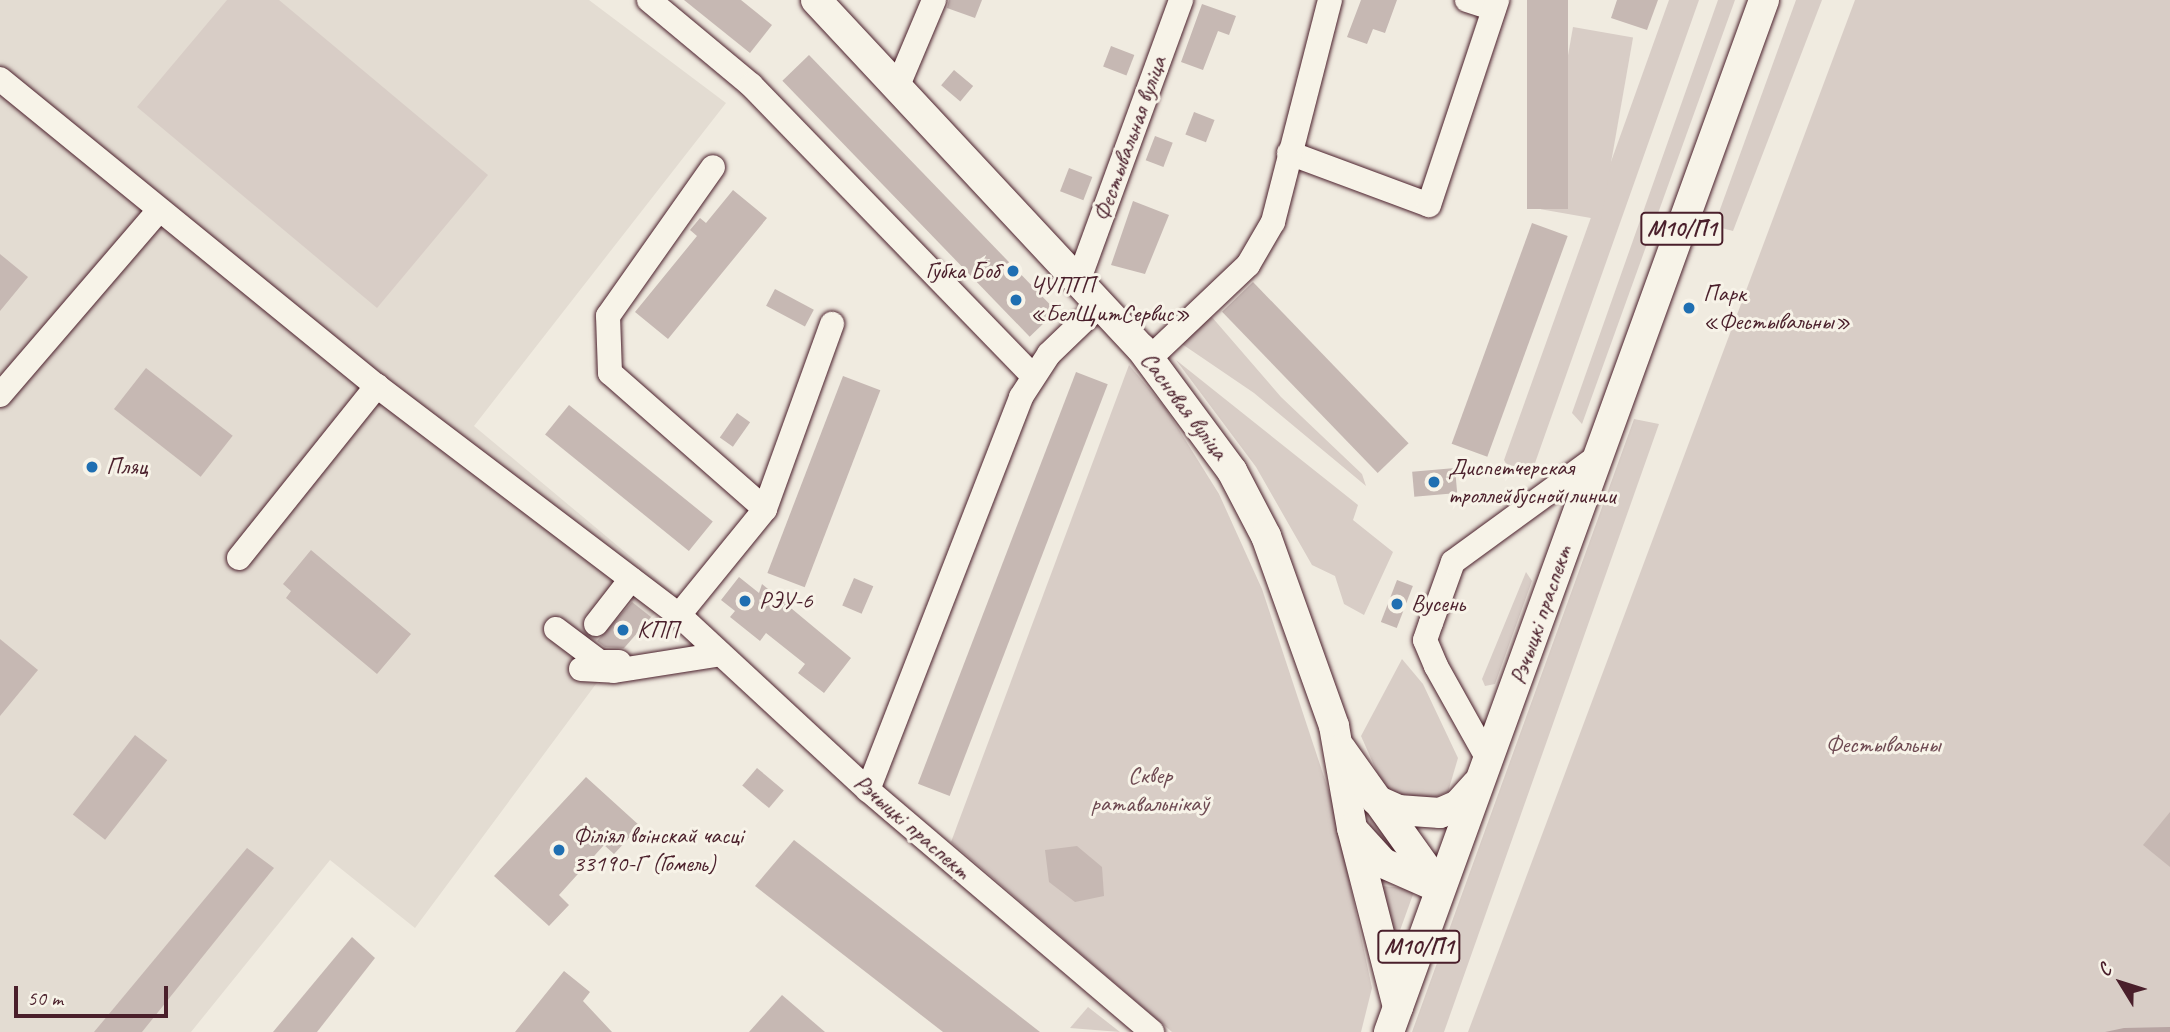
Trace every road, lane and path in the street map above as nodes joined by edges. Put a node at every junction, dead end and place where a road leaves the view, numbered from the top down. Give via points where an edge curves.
1 (649, 0) edge
2 (816, 0) edge
3 (934, 0) edge
4 (1181, 0) edge
5 (1330, 0) edge
6 (1467, 0) edge
7 (1764, 0) edge
8 (1496, 5) edge
9 (0, 79) edge
10 (899, 83) junction
11 (1289, 153) junction
12 (713, 167) dead end
13 (159, 210) junction
14 (1079, 279) junction
15 (1101, 304) junction
16 (832, 324) dead end
17 (1150, 358) junction
18 (1032, 375) junction
19 (377, 386) junction
20 (0, 395) edge
21 (1597, 457) junction
22 (765, 509) junction
23 (239, 558) dead end
24 (631, 579) junction
25 (679, 615) junction
26 (596, 624) dead end
27 (556, 629) dead end
28 (721, 654) junction
29 (684, 659) junction
30 (581, 669) dead end
31 (1341, 749) junction
32 (1486, 769) junction
33 (867, 790) junction
34 (1376, 800) junction
35 (1352, 828) junction
36 (1440, 888) junction
37 (1393, 1019) edge
38 (1152, 1032) edge

1 - 18 street via 751,85
2 - 10 main road, Сасновая вуліца
3 - 10 street
4 - 14 street, Фестывальная вуліца
5 - 11 street
6 - 8 street
7 - 21 main road, Рэчыцкі праспект / М10/П1
8 - 11 street via 1429,205
9 - 13 street, Рэчыцкі праспект
10 - 14 main road, Сасновая вуліца
11 - 17 street via 1273,222 1248,265
12 - 22 street via 608,316 610,373
13 - 19 street, Рэчыцкі праспект
13 - 20 street
14 - 15 main road, Сасновая вуліца
15 - 17 main road, Сасновая вуліца
15 - 18 street
16 - 22 street
17 - 31 main road, Сасновая вуліца via 1232,471 1266,536
18 - 33 street
19 - 23 street
19 - 24 street, Рэчыцкі праспект
21 - 32 main road, Рэчыцкі праспект / М10/П1
21 - 32 street via 1453,562 1431,622 1425,640
22 - 25 street
24 - 25 street, Рэчыцкі праспект
24 - 26 street
25 - 28 street, Рэчыцкі праспект
27 - 29 street via 600,662 660,653
28 - 29 street
28 - 33 street, Рэчыцкі праспект
29 - 30 street via 614,671
31 - 34 main road, Сасновая вуліца
31 - 35 main road, Сасновая вуліца
32 - 34 main road via 1458,805 1440,813 1398,810
32 - 36 main road, Рэчыцкі праспект / М10/П1
33 - 38 street, Рэчыцкі праспект
34 - 36 main road, Сасновая вуліца
35 - 36 main road via 1383,863
35 - 37 main road, Сасновая вуліца
36 - 37 main road, Рэчыцкі праспект / М10/П1

